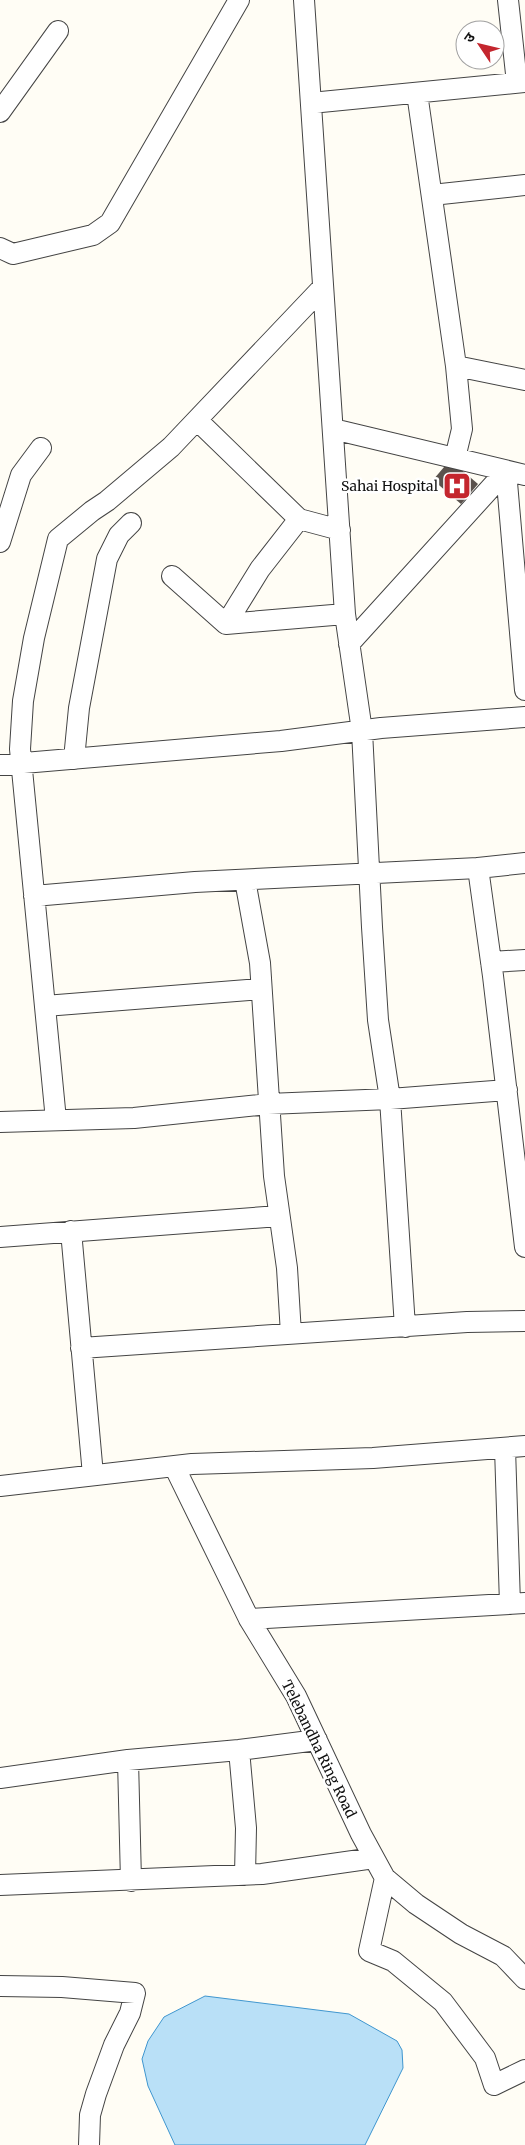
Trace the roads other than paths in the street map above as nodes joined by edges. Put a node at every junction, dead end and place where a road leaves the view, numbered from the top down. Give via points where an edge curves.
1 (239, 0) edge
2 (304, 0) edge
3 (508, 0) edge
4 (58, 31) dead end
5 (521, 83) edge
6 (417, 93) junction
7 (311, 103) junction
8 (0, 112) edge
9 (525, 185) edge
10 (432, 195) junction
11 (0, 248) edge
12 (324, 287) junction
13 (456, 366) junction
14 (525, 380) edge
15 (197, 420) junction
16 (333, 429) junction
17 (41, 448) dead end
18 (455, 458) junction
19 (515, 473) edge
20 (299, 519) junction
21 (131, 523) dead end
22 (340, 530) junction
23 (0, 542) edge
24 (172, 576) dead end
25 (345, 614) junction
26 (226, 624) junction
27 (350, 644) junction
28 (525, 690) edge
29 (525, 717) edge
30 (362, 731) junction
31 (74, 759) junction
32 (23, 763) junction
33 (0, 765) edge
34 (525, 863) edge
35 (478, 868) junction
36 (369, 872) junction
37 (245, 880) junction
38 (34, 896) junction
39 (525, 960) edge
40 (491, 962) junction
41 (261, 989) junction
42 (45, 1006) junction
43 (507, 1090) junction
44 (390, 1099) junction
45 (268, 1104) junction
46 (56, 1120) junction
47 (0, 1122) edge
48 (280, 1216) junction
49 (71, 1232) junction
50 (0, 1237) edge
51 (525, 1247) edge
52 (525, 1321) edge
53 (404, 1327) junction
54 (291, 1334) junction
55 (81, 1348) junction
56 (525, 1446) edge
57 (505, 1448) junction
58 (174, 1466) junction
59 (93, 1475) junction
60 (0, 1486) edge
61 (517, 1604) edge
62 (249, 1619) junction
63 (316, 1740) junction
64 (239, 1750) junction
65 (128, 1760) junction
66 (0, 1778) edge
67 (374, 1858) junction
68 (245, 1875) junction
69 (385, 1878) junction
70 (131, 1881) junction
71 (0, 1885) edge
72 (525, 1979) edge
73 (0, 1986) edge
74 (525, 2070) edge
75 (89, 2145) edge

1 - 11 street via 110,223 93,236 13,254
2 - 7 street
3 - 5 street
4 - 8 street
5 - 6 street
6 - 7 street
6 - 10 street
7 - 12 street
9 - 10 street
10 - 13 street
12 - 15 street
12 - 16 street
13 - 14 street
13 - 18 street via 462,429
15 - 20 street
15 - 32 street via 108,501 58,539 23,701 20,749
16 - 18 street
16 - 22 street
17 - 23 street via 20,475
18 - 19 street
19 - 27 street
19 - 28 street
20 - 22 street
20 - 26 street via 260,569
21 - 31 street via 119,535 107,558 79,708
22 - 25 street
24 - 26 street
25 - 26 street
25 - 27 street
27 - 30 street
29 - 30 street
30 - 31 street
30 - 36 street
31 - 32 street
32 - 33 street
32 - 38 street
34 - 35 street
35 - 36 street
35 - 40 street
36 - 37 street
36 - 44 street via 378,1020
37 - 38 street
37 - 41 street via 260,963
38 - 42 street
39 - 40 street
40 - 43 street
41 - 42 street
41 - 45 street
42 - 46 street
43 - 44 street
43 - 51 street
44 - 45 street
44 - 53 street
45 - 46 street via 134,1118
45 - 48 street
46 - 47 street
48 - 49 street
48 - 54 street
49 - 50 street
49 - 55 street
52 - 53 street
53 - 54 street
54 - 55 street
55 - 59 street
56 - 57 street
57 - 58 street via 373,1458
57 - 61 street
58 - 59 street
58 - 62 street, Telebandha Ring Road
59 - 60 street
61 - 62 street
62 - 63 street, Telebandha Ring Road via 296,1696
63 - 64 street
63 - 67 street, Telebandha Ring Road
64 - 65 street
64 - 68 street via 246,1828
65 - 66 street
65 - 70 street
67 - 68 street
67 - 69 street, Telebandha Ring Road
68 - 70 street
69 - 72 street, Telebandha Ring Road via 431,1914 503,1956
69 - 74 street via 369,1951 393,1961 443,2002 485,2058 494,2085
70 - 71 street
73 - 75 street via 135,1993 130,2013 96,2094 90,2115

